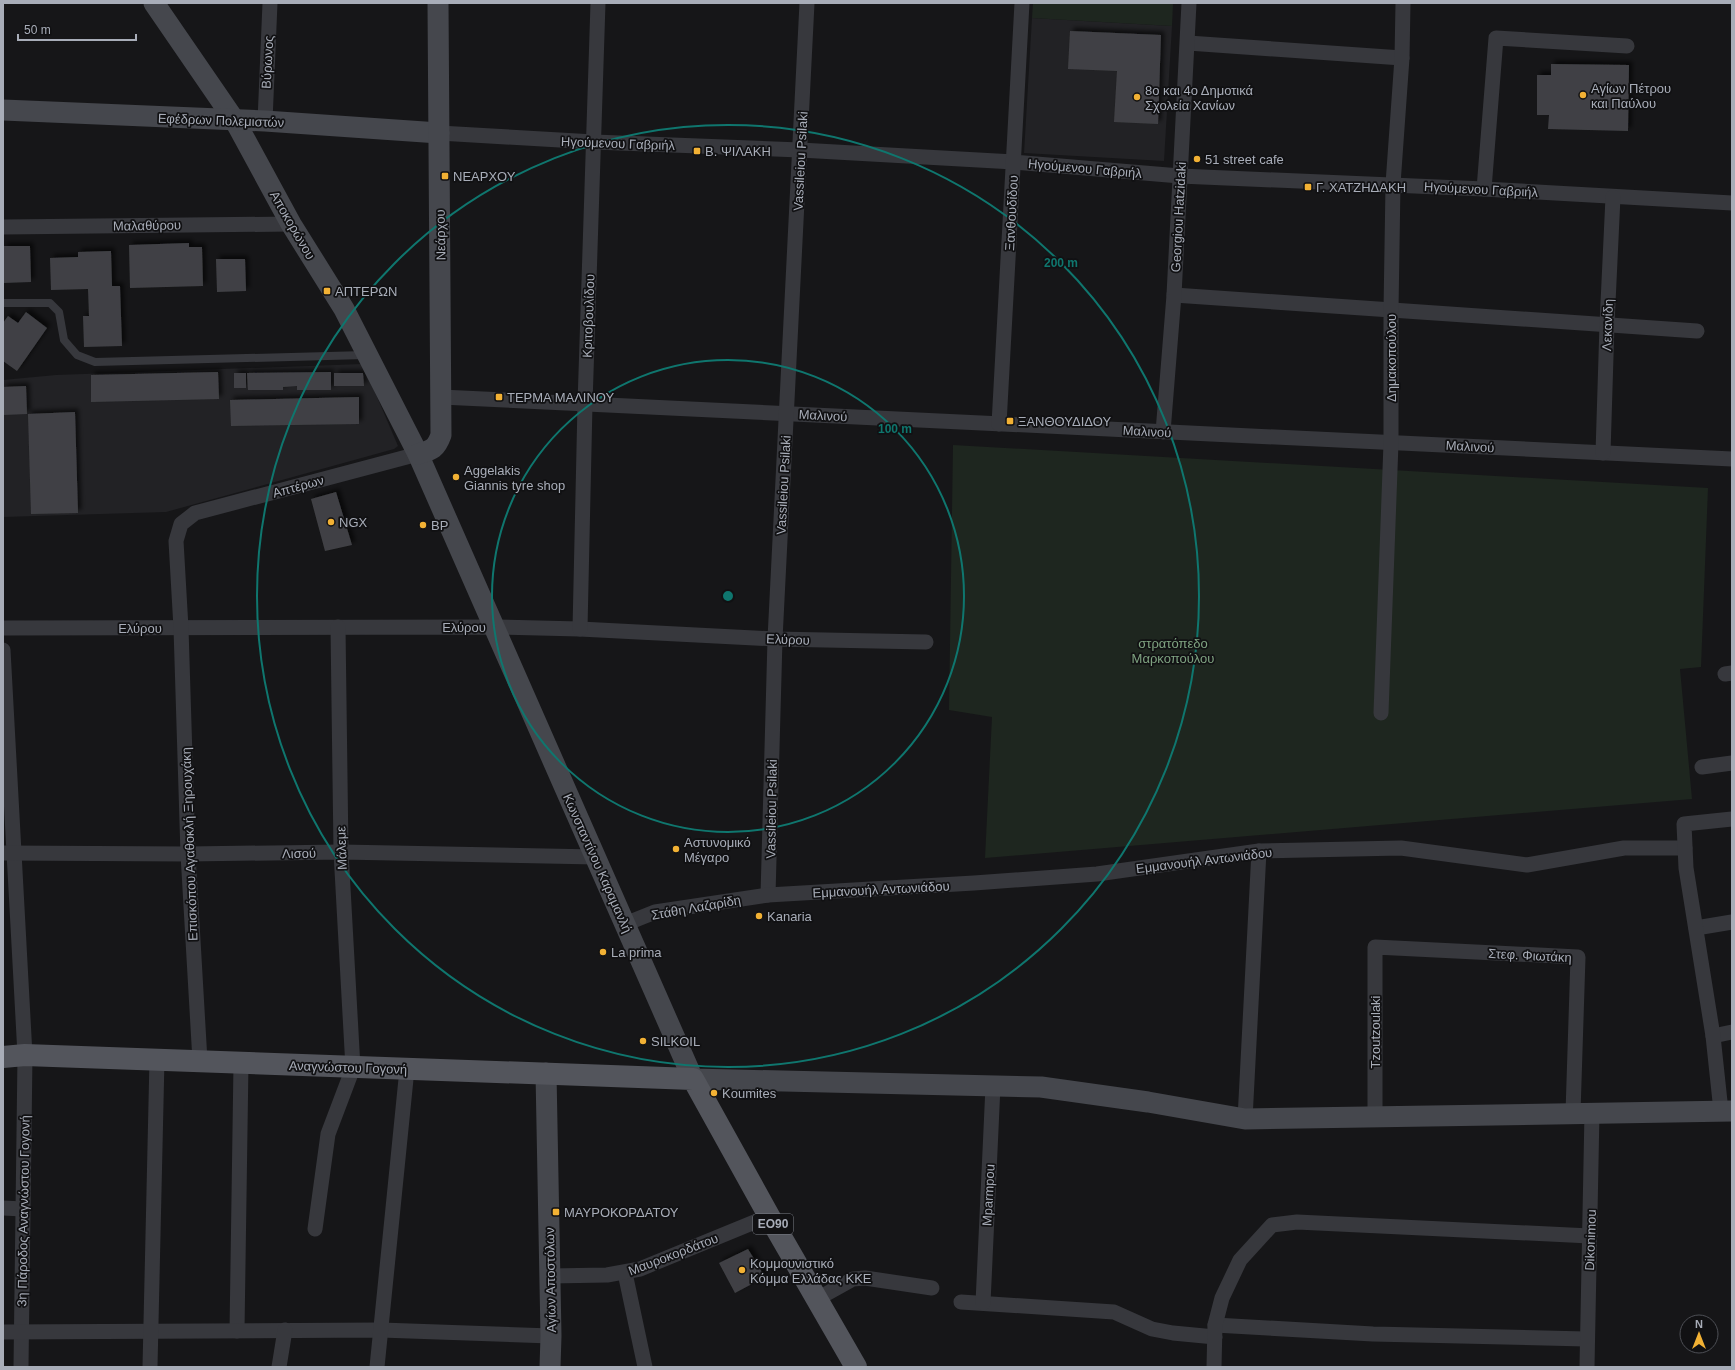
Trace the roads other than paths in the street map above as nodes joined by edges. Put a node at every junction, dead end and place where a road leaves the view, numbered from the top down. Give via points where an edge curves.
1 (154, 3) edge
2 (270, 3) edge
3 (438, 3) edge
4 (598, 3) edge
5 (807, 3) edge
6 (1022, 3) edge
7 (1189, 3) edge
8 (1403, 3) edge
9 (1188, 43) junction
10 (1627, 46) dead end
11 (1402, 58) junction
12 (3, 110) edge
13 (235, 121) junction
14 (265, 121) junction
15 (439, 133) junction
16 (594, 142) junction
17 (800, 150) junction
18 (1014, 162) junction
19 (1180, 176) junction
20 (1393, 184) junction
21 (1484, 189) junction
22 (1613, 197) junction
23 (1732, 203) edge
24 (291, 224) junction
25 (3, 227) edge
26 (1174, 295) junction
27 (3, 303) edge
28 (1391, 311) junction
29 (1607, 324) junction
30 (1697, 330) dead end
31 (368, 355) junction
32 (442, 397) junction
33 (585, 404) junction
34 (786, 414) junction
35 (998, 424) junction
36 (1163, 432) junction
37 (1391, 443) junction
38 (1603, 453) junction
39 (418, 454) junction
40 (1732, 459) edge
41 (180, 524) joint
42 (338, 627) junction
43 (494, 627) junction
44 (3, 628) edge
45 (181, 628) junction
46 (580, 629) junction
47 (775, 639) junction
48 (926, 642) dead end
49 (3, 650) edge
50 (1381, 713) dead end
51 (1732, 763) edge
52 (1702, 767) dead end
53 (1732, 819) edge
54 (1685, 848) junction
55 (1259, 851) junction
56 (341, 852) junction
57 (9, 853) edge
58 (188, 854) junction
59 (596, 857) junction
60 (768, 895) junction
61 (1732, 922) edge
62 (625, 924) junction
63 (1696, 928) junction
64 (1375, 947) joint
65 (1732, 1032) edge
66 (1713, 1036) junction
67 (25, 1055) junction
68 (3, 1057) edge
69 (157, 1059) junction
70 (200, 1061) junction
71 (241, 1062) junction
72 (353, 1068) junction
73 (408, 1069) junction
74 (546, 1074) junction
75 (693, 1079) junction
76 (993, 1086) junction
77 (1726, 1111) edge
78 (1583, 1113) junction
79 (1375, 1117) junction
80 (1245, 1119) junction
81 (3, 1208) edge
82 (24, 1209) junction
83 (769, 1216) junction
84 (315, 1229) dead end
85 (1590, 1236) junction
86 (625, 1273) junction
87 (550, 1276) junction
88 (932, 1288) dead end
89 (817, 1299) junction
90 (961, 1302) dead end
91 (982, 1304) junction
92 (285, 1330) junction
93 (381, 1330) junction
94 (150, 1331) junction
95 (237, 1331) junction
96 (1215, 1331) junction
97 (3, 1332) edge
98 (22, 1332) junction
99 (551, 1336) junction
100 (1586, 1339) junction
101 (22, 1367) edge
102 (150, 1367) edge
103 (279, 1367) edge
104 (377, 1367) edge
105 (550, 1367) edge
106 (645, 1367) edge
107 (856, 1367) edge
108 (1214, 1367) edge
109 (1587, 1367) edge

1 - 13 street, Αποκορώνου / ΕΟ90
2 - 14 street, Βύρωνος
3 - 15 street, Νεάρχου
4 - 16 street, Κριτοβουλίδου
5 - 17 street, Vassileiou Psilaki
6 - 18 street, Ξανθουδίδου
7 - 9 street, Georgiou Hatzidaki
8 - 11 street, Δημακοπούλου
9 - 11 street
9 - 19 street, Georgiou Hatzidaki
10 - 21 street via 1496,38
11 - 20 street, Δημακοπούλου
12 - 13 street, Εφέδρων Πολεμιστών
13 - 14 street, Εφέδρων Πολεμιστών
13 - 24 street, Αποκορώνου / ΕΟ90
14 - 15 street, Εφέδρων Πολεμιστών
15 - 16 street, Ηγούμενου Γαβριήλ
15 - 32 street, Νεάρχου
16 - 17 street, Ηγούμενου Γαβριήλ
16 - 33 street, Κριτοβουλίδου
17 - 18 street, Ηγούμενου Γαβριήλ
17 - 34 street, Vassileiou Psilaki
18 - 19 street, Ηγούμενου Γαβριήλ
18 - 35 street, Ξανθουδίδου
19 - 20 street, Ηγούμενου Γαβριήλ
19 - 26 street, Georgiou Hatzidaki
20 - 21 street, Ηγούμενου Γαβριήλ
20 - 28 street, Δημακοπούλου
21 - 22 street, Ηγούμενου Γαβριήλ
22 - 23 street, Ηγούμενου Γαβριήλ
22 - 29 street, Λεκανίδη
24 - 25 street, Μαλαθύρου
24 - 31 street, Αποκορώνου / ΕΟ90 via 344,309
26 - 28 street
26 - 36 street, Georgiou Hatzidaki
27 - 31 lane via 50,303 59,312 64,340 77,355 96,362
28 - 29 street
28 - 37 street, Δημακοπούλου
29 - 30 street
29 - 38 street, Λεκανίδη
31 - 39 street, Αποκορώνου / ΕΟ90
32 - 33 street, Μαλινού
32 - 39 street, Νεάρχου via 440,440 432,450
33 - 34 street, Μαλινού
33 - 46 street, Κριτοβουλίδου
34 - 35 street, Μαλινού
34 - 47 street, Vassileiou Psilaki
35 - 36 street, Μαλινού
36 - 37 street, Μαλινού
37 - 38 street, Μαλινού
37 - 50 street, Δημακοπούλου
38 - 40 street, Μαλινού
39 - 41 street, Απτέρων via 195,513
39 - 43 street, Κωνσταντίνου Καραμανλή / ΕΟ90
41 - 45 street, Επισκόπου Αγαθοκλή Ξηρουχάκη via 176,541
42 - 43 street, Ελύρου
42 - 45 street, Ελύρου
42 - 56 street, Μάλεμε
43 - 46 street, Ελύρου
43 - 59 street, Κωνσταντίνου Καραμανλή / ΕΟ90
44 - 45 street, Ελύρου
45 - 58 street, Επισκόπου Αγαθοκλή Ξηρουχάκη
46 - 47 street, Ελύρου
47 - 48 street, Ελύρου
47 - 60 street, Vassileiou Psilaki
49 - 57 street, 3η Πάροδος Αναγνώστου Γογονή
51 - 52 street
53 - 54 street via 1684,824
54 - 55 street, Εμμανουήλ Αντωνιάδου via 1624,848 1527,866 1401,848
54 - 63 street
55 - 60 street, Εμμανουήλ Αντωνιάδου via 1098,874
55 - 80 street
56 - 58 street, Λισού
56 - 59 street, Λισού
56 - 72 street, Μάλεμε
57 - 58 street, Λισού
57 - 67 street, 3η Πάροδος Αναγνώστου Γογονή
58 - 70 street, Επισκόπου Αγαθοκλή Ξηρουχάκη
59 - 62 street, Κωνσταντίνου Καραμανλή / ΕΟ90
60 - 62 street, Στάθη Λαζαρίδη via 655,912
61 - 63 street
62 - 75 street, Κωνσταντίνου Καραμανλή / ΕΟ90
63 - 66 street
64 - 78 street, Στεφ. Φιωτάκη via 1578,957
64 - 79 street, Tzoutzoulaki
65 - 66 street
66 - 77 street
67 - 68 main road, Αναγνώστου Γογονή
67 - 69 main road, Αναγνώστου Γογονή
67 - 82 street, 3η Πάροδος Αναγνώστου Γογονή
69 - 70 main road, Αναγνώστου Γογονή
69 - 94 street
70 - 71 main road, Αναγνώστου Γογονή
71 - 72 main road, Αναγνώστου Γογονή
71 - 95 street
72 - 73 main road, Αναγνώστου Γογονή
72 - 84 street via 328,1134
73 - 74 main road, Αναγνώστου Γογονή
73 - 93 street
74 - 75 main road, Αναγνώστου Γογονή
74 - 87 street, Αγίων Αποστόλων
75 - 76 street
75 - 83 main road, Κωνσταντίνου Καραμανλή / ΕΟ90
76 - 80 street via 1041,1087
76 - 91 street, Mparmpou
77 - 78 street
78 - 79 street
78 - 85 street, Dikonimou
79 - 80 street
81 - 82 street
82 - 98 street, 3η Πάροδος Αναγνώστου Γογονή
83 - 86 street, Μαυροκορδάτου
83 - 89 main road, Κωνσταντίνου Καραμανλή / ΕΟ90
85 - 96 street via 1297,1222 1272,1224 1240,1260 1222,1298
85 - 100 street, Dikonimou
86 - 87 street, Μαυροκορδάτου
86 - 106 street
87 - 99 street, Αγίων Αποστόλων
88 - 89 street via 865,1278 853,1279
89 - 107 main road, Κωνσταντίνου Καραμανλή / ΕΟ90
90 - 91 street
91 - 96 street via 1114,1312 1152,1329 1173,1333
92 - 93 street
92 - 95 street
92 - 103 street
93 - 99 street
93 - 104 street
94 - 95 street
94 - 98 street
94 - 102 street
96 - 100 street
96 - 108 street
97 - 98 street
98 - 101 street, 3η Πάροδος Αναγνώστου Γογονή
99 - 105 street, Αγίων Αποστόλων
100 - 109 street, Dikonimou

